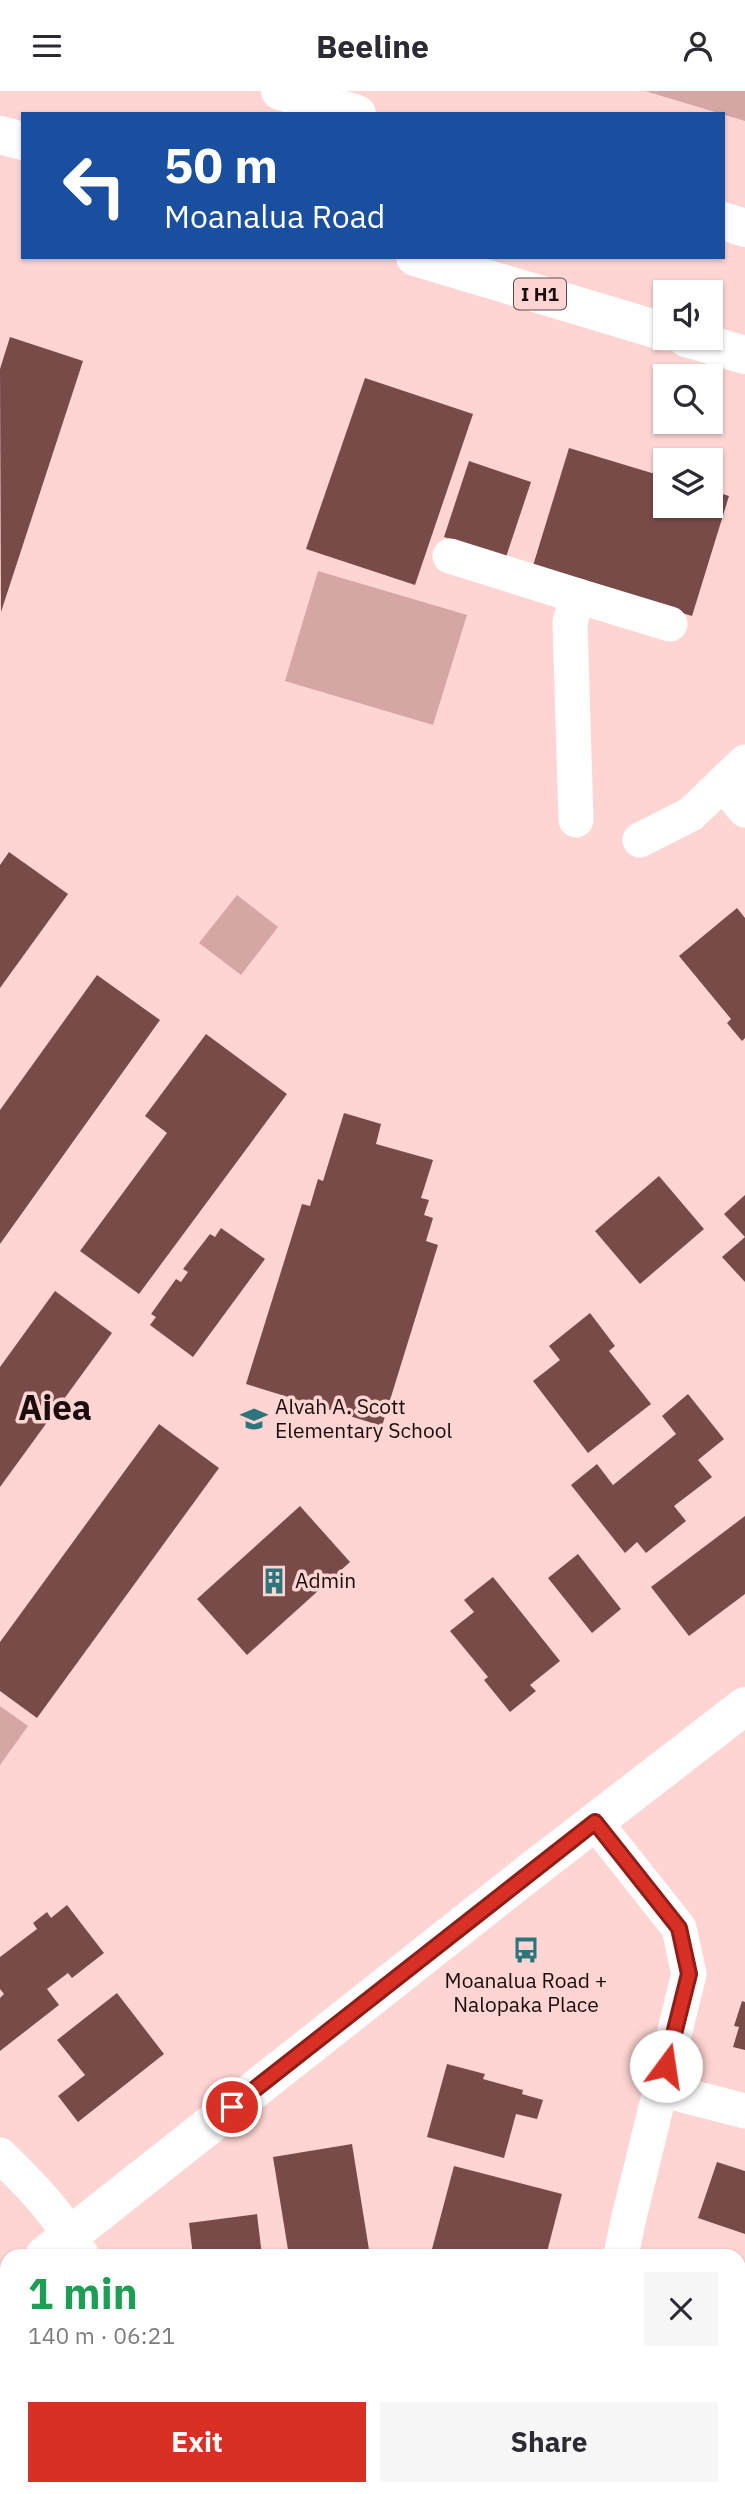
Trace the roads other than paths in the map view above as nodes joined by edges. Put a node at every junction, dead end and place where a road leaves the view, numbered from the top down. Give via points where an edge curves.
1 (280, 91) edge
2 (350, 112) edge
3 (0, 135) edge
4 (21, 140) edge
5 (725, 222) edge
6 (745, 228) edge
7 (422, 259) edge
8 (653, 328) edge
9 (723, 349) edge
10 (745, 355) edge
11 (450, 557) dead end
12 (578, 596) junction
13 (670, 624) dead end
14 (734, 772) edge
15 (745, 810) edge
16 (576, 820) dead end
17 (640, 841) dead end
18 (745, 1706) edge
19 (595, 1822) junction
20 (660, 2089) junction
21 (745, 2111) edge
22 (0, 2155) edge
23 (66, 2249) edge
24 (623, 2249) edge

1 - 2 main road
3 - 4 main road
5 - 6 main road
7 - 8 main road, I H1
9 - 10 main road
11 - 12 street
12 - 13 street
12 - 16 street via 570,622
14 - 15 street
14 - 17 street via 691,814
18 - 19 main road
19 - 20 street via 679,1928 689,1974
19 - 23 main road
20 - 21 street
20 - 24 street
22 - 23 street via 27,2181

